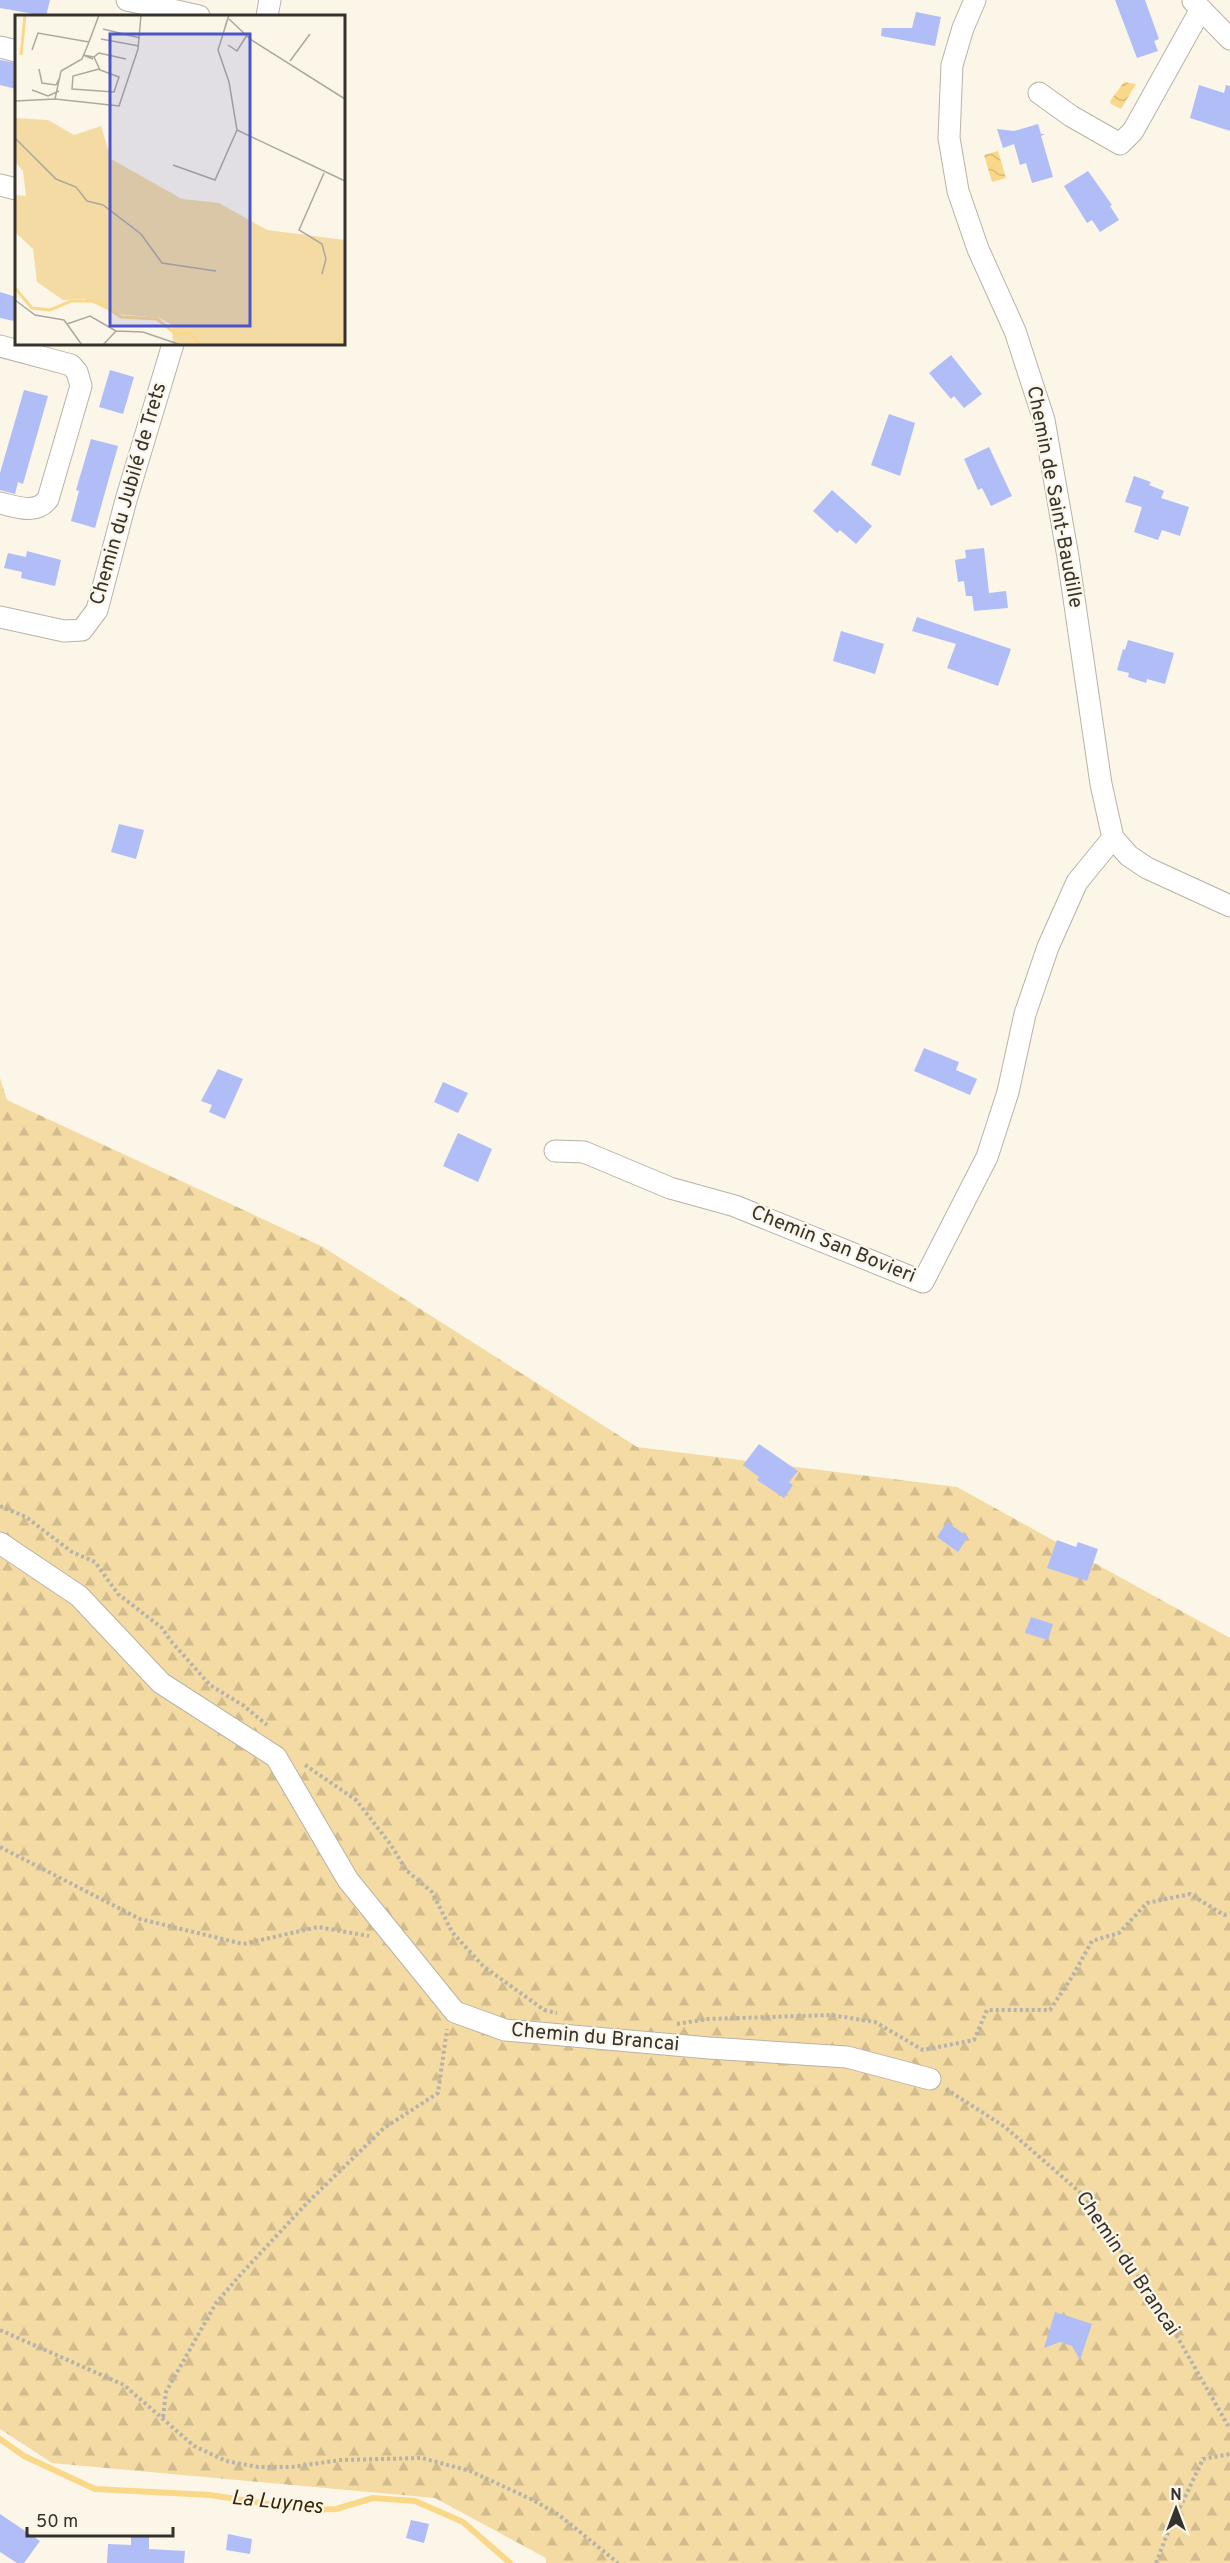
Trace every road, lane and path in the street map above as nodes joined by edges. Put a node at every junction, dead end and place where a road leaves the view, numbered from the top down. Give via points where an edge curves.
1 (127, 0) edge
2 (270, 0) edge
3 (975, 0) edge
4 (1197, 4) edge
5 (194, 15) edge
6 (267, 15) edge
7 (1230, 39) edge
8 (0, 47) edge
9 (15, 51) edge
10 (1039, 93) dead end
11 (0, 185) edge
12 (15, 189) edge
13 (173, 345) edge
14 (0, 346) edge
15 (0, 503) edge
16 (0, 617) edge
17 (1113, 838) junction
18 (1230, 906) edge
19 (555, 1151) dead end
20 (0, 1506) edge
21 (0, 1543) edge
22 (270, 1728) dead end
23 (298, 1758) dead end
24 (0, 1847) edge
25 (1230, 1913) edge
26 (397, 1941) junction
27 (455, 2012) junction
28 (566, 2015) dead end
29 (675, 2025) dead end
30 (930, 2079) joint
31 (0, 2330) edge
32 (163, 2418) junction
33 (1230, 2429) edge
34 (1230, 2454) edge
35 (618, 2563) edge
36 (1156, 2563) edge

1 - 5 street
2 - 6 street
3 - 17 street, Chemin de Saint-Baudille via 952,65 949,138 968,224 1015,331 1044,420 1101,784
4 - 7 street
4 - 10 street via 1132,131 1120,144
8 - 9 street
11 - 12 street
13 - 16 street, Chemin du Jubilé de Trets via 97,610 82,630 64,631
14 - 15 street via 70,365 81,386 48,499 32,509
17 - 18 street via 1147,868
17 - 19 street, Chemin San Bovieri via 1077,882 1048,947 1025,1014 1008,1092 987,1157 923,1282 735,1206 670,1188 584,1152
20 - 22 path via 26,1517 72,1552 95,1562 118,1594 162,1628 210,1685
21 - 26 street via 80,1596 161,1683 276,1757 348,1880
23 - 28 path via 356,1800 406,1870 432,1892 452,1932 483,1966 544,2010
24 - 26 path via 141,1919 243,1944 318,1927
25 - 29 path via 1224,1915 1190,1894 1147,1902 1119,1933 1092,1941 1050,2010 987,2010 974,2040 923,2050 875,2022 831,2015 708,2019
26 - 27 street
27 - 30 street, Chemin du Brancai via 505,2030 847,2057
27 - 32 path via 445,2034 438,2093 384,2128 228,2288 166,2392
30 - 33 path, Chemin du Brancai via 1005,2127 1082,2194 1163,2312
31 - 32 path via 124,2385
32 - 35 path via 194,2446 226,2461 258,2467 422,2458 470,2471 559,2515
34 - 36 path via 1203,2459

